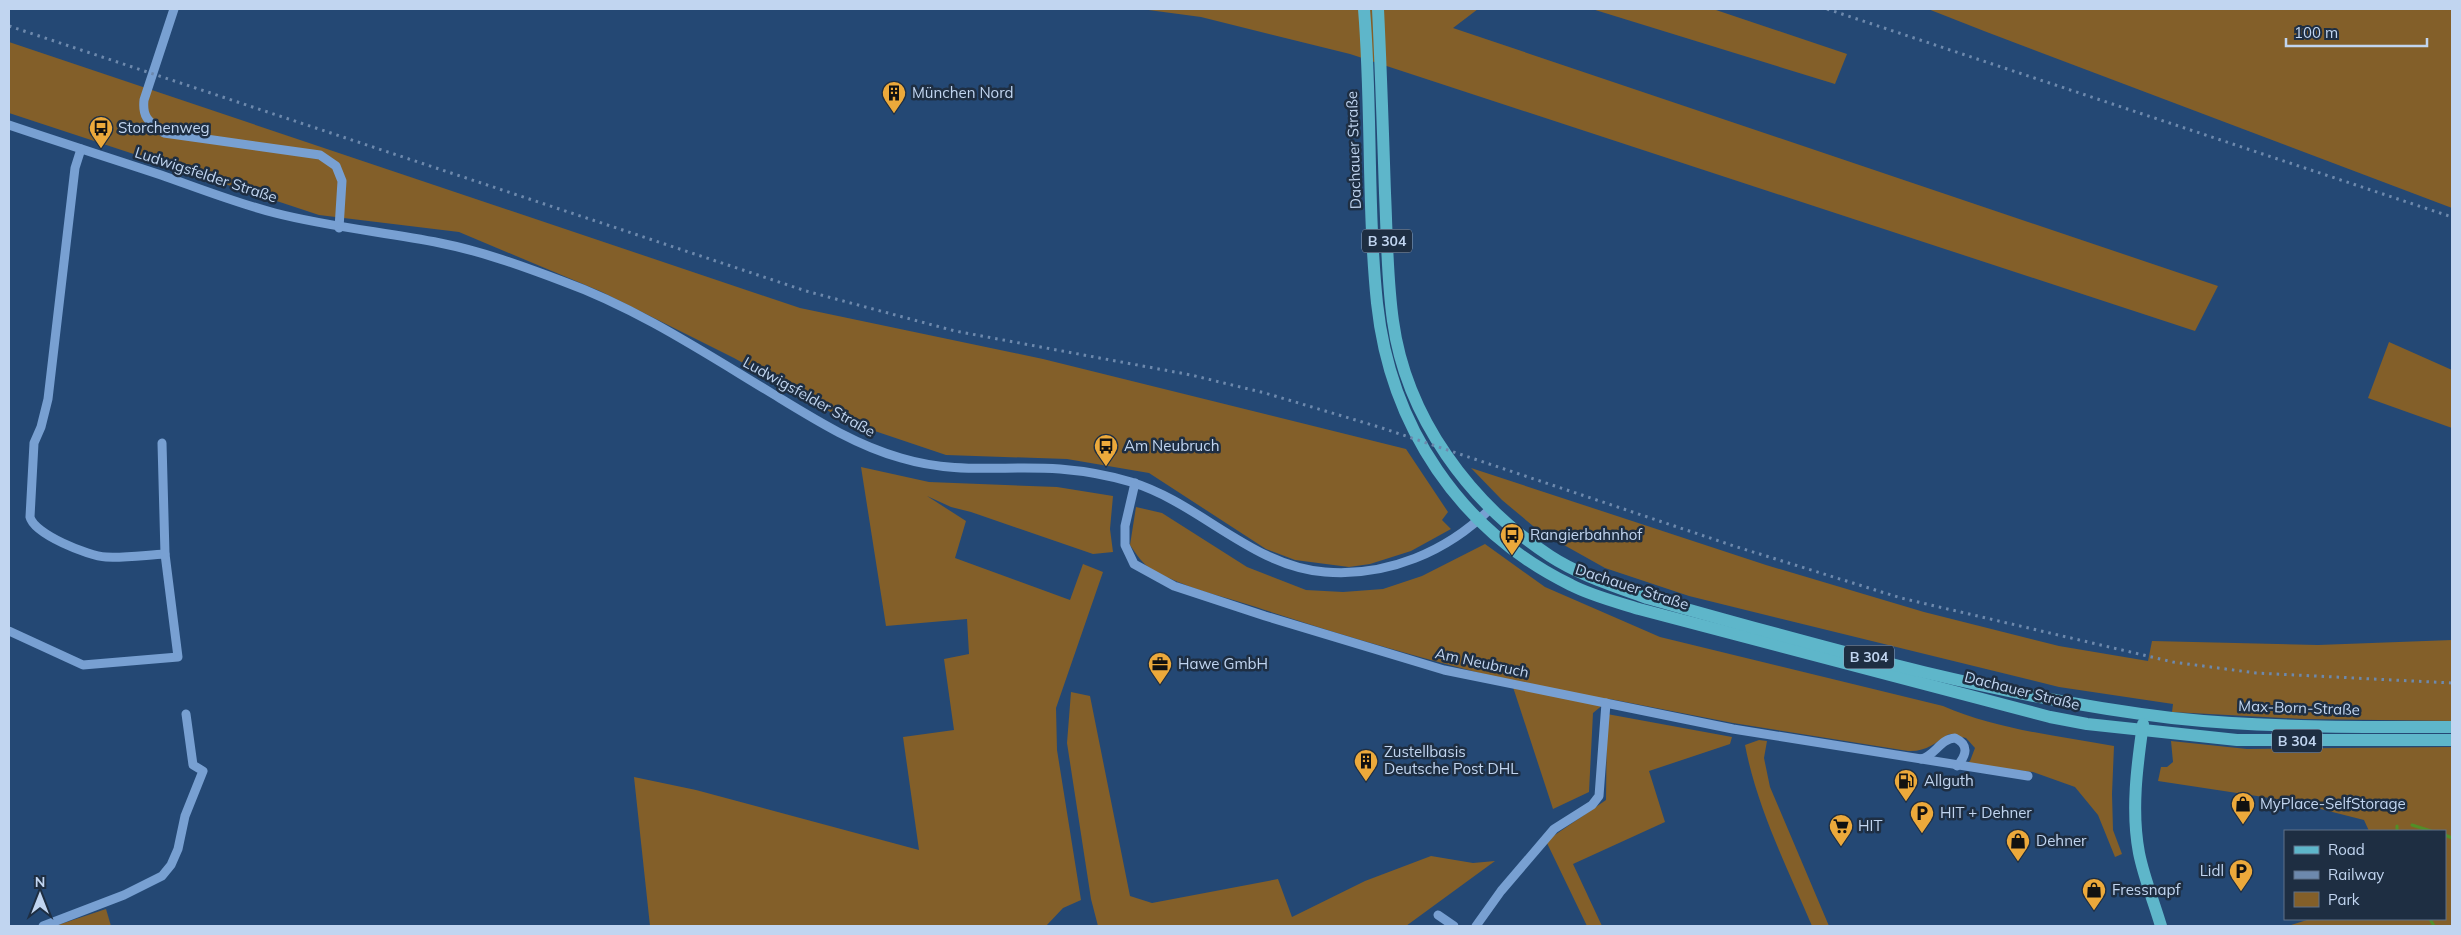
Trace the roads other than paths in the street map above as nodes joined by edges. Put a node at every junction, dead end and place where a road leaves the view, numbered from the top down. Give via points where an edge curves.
1 (1364, 9) edge
2 (1378, 9) edge
3 (173, 12) edge
4 (9, 125) edge
5 (81, 149) junction
6 (339, 228) junction
7 (162, 443) dead end
8 (1135, 483) junction
9 (1491, 508) junction
10 (1479, 520) junction
11 (165, 554) junction
12 (9, 631) edge
13 (1606, 703) junction
14 (186, 714) dead end
15 (2144, 714) junction
16 (2452, 727) edge
17 (2142, 730) junction
18 (2452, 740) edge
19 (1918, 759) junction
20 (1957, 766) junction
21 (2028, 776) dead end
22 (1438, 915) dead end
23 (42, 926) edge
24 (1454, 926) edge
25 (1476, 926) edge
26 (2161, 926) edge

1 - 10 main road, Dachauer Straße / B 304 via 1371,200 1377,303 1383,338 1394,382 1410,423 1442,480
2 - 9 main road, Dachauer Straße / B 304 via 1393,323 1407,378 1429,426 1465,481
3 - 6 street, Ludwigsfelder Straße via 144,100 142,112 148,120 164,133 320,155 336,166 342,181
4 - 5 street, Ludwigsfelder Straße
5 - 6 street, Ludwigsfelder Straße via 273,212
5 - 11 street via 75,168 48,399 34,443 30,517 38,530 83,551 106,557
6 - 8 street, Ludwigsfelder Straße via 442,243 598,296 640,316 823,424 885,453 936,466 973,470 1059,469
7 - 11 street
8 - 10 street, Ludwigsfelder Straße via 1188,507 1273,559 1318,571 1349,573 1399,565 1433,551
8 - 13 street, Am Neubruch via 1125,526 1125,545 1134,564 1174,586 1444,670
9 - 10 street, Ludwigsfelder Straße
9 - 15 main road, Dachauer Straße / B 304 via 1551,556 1599,580 1647,598 1992,687
10 - 17 main road, Dachauer Straße / B 304 via 1523,557 1572,586 1639,609 2050,716
11 - 12 street via 178,657 83,664
13 - 19 street, Am Neubruch via 1732,729
13 - 25 street via 1599,796 1592,805 1554,829
14 - 23 street via 193,765 203,771 192,795 171,865 162,876 133,891
15 - 16 main road, Max-Born-Straße / B 304 via 2304,727
15 - 17 main road
17 - 18 main road, Max-Born-Straße / B 304 via 2237,740
17 - 26 main road via 2136,830 2139,854
19 - 20 street, Am Neubruch
19 - 20 street via 1930,755 1944,741 1955,738 1966,748 1963,760
20 - 21 street, Am Neubruch
22 - 24 street

